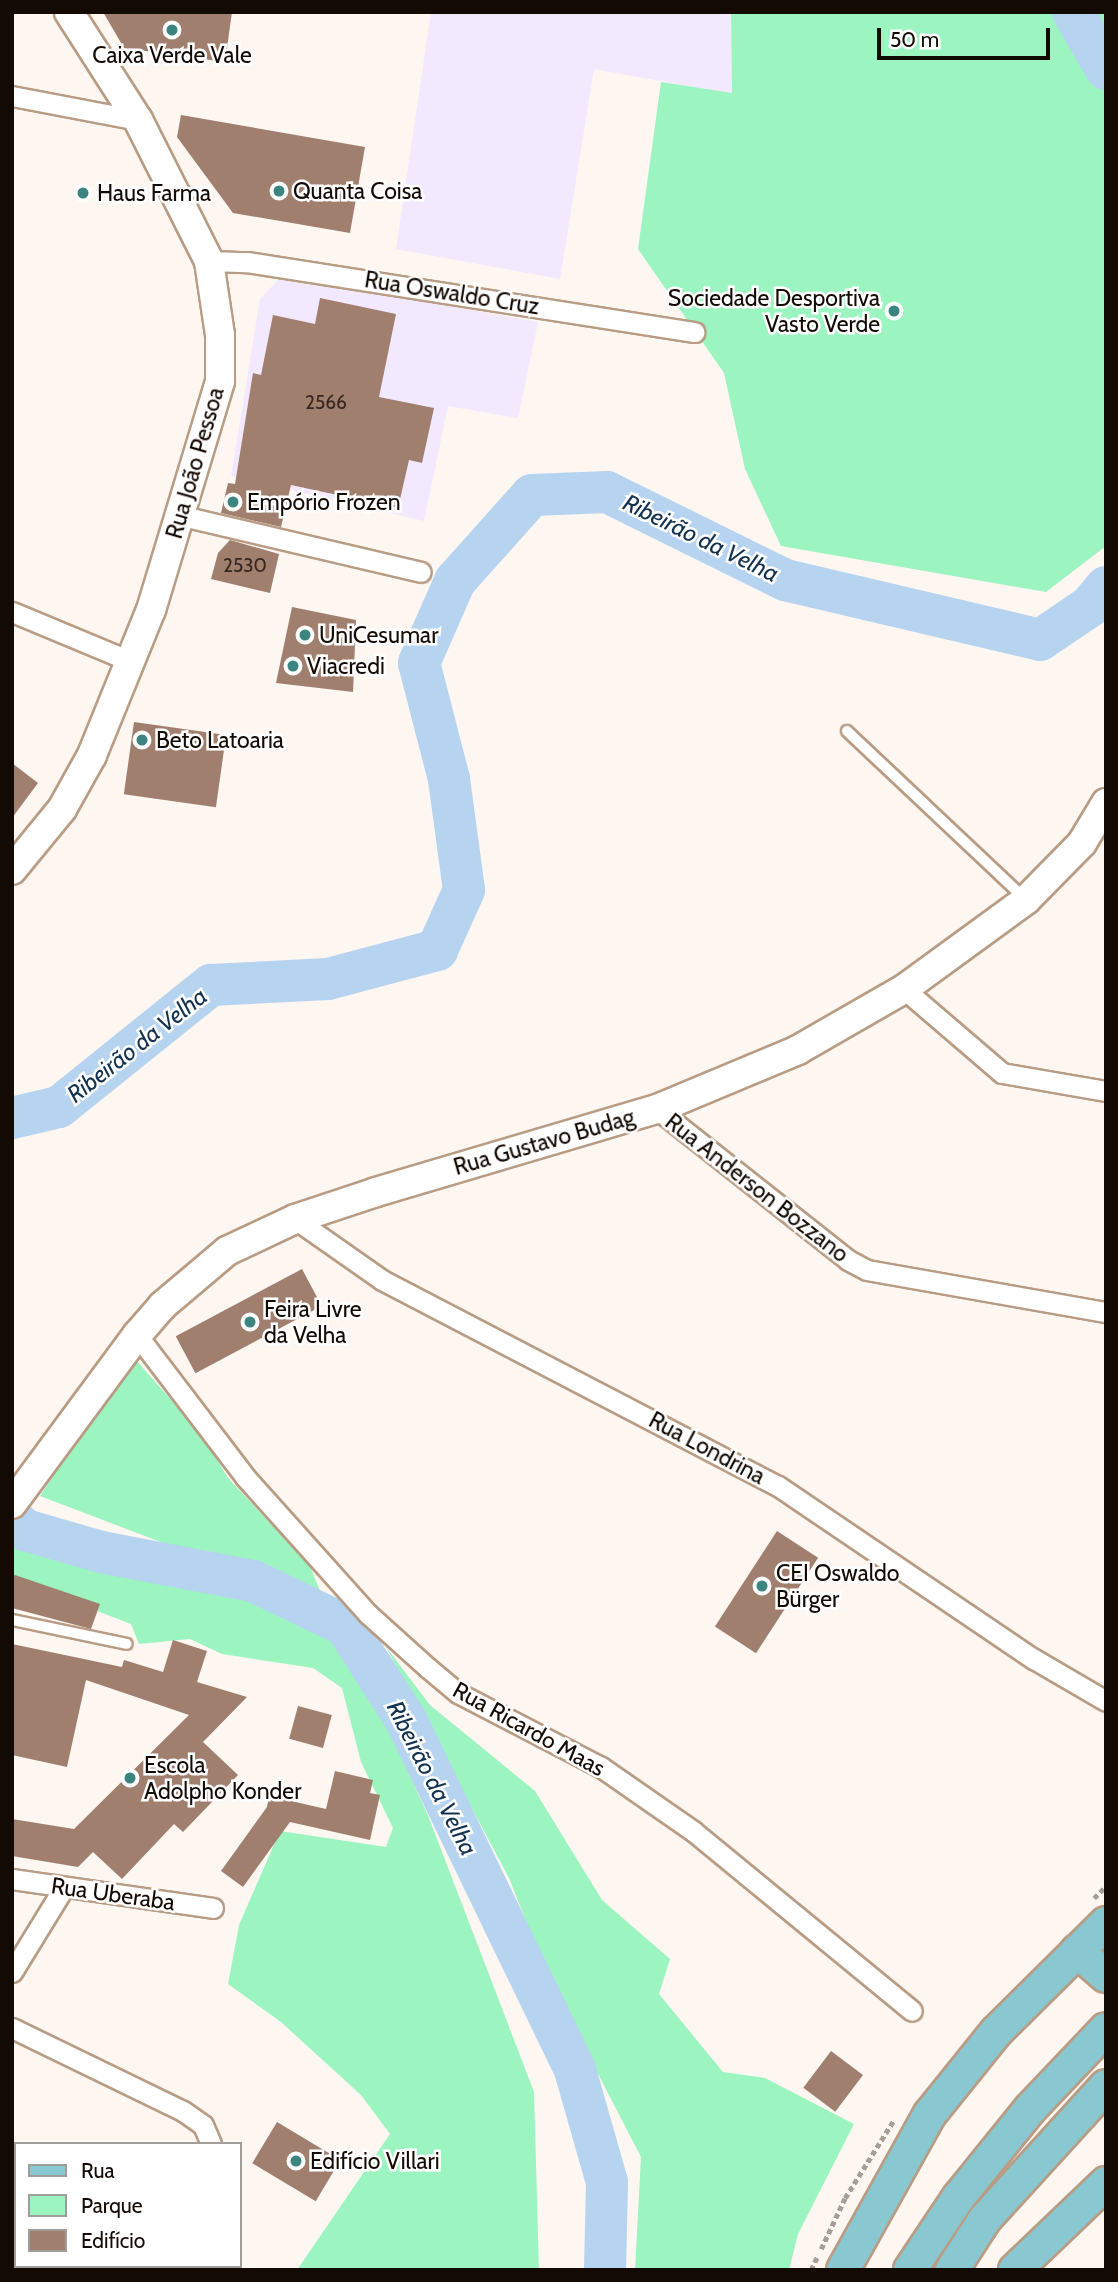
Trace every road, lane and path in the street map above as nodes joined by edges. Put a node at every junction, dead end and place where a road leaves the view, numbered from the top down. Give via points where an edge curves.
1 (69, 12) edge
2 (12, 96) edge
3 (138, 120) junction
4 (209, 261) junction
5 (695, 332) dead end
6 (182, 516) junction
7 (421, 572) dead end
8 (12, 612) edge
9 (130, 661) junction
10 (847, 731) dead end
11 (1106, 803) edge
12 (12, 870) edge
13 (1026, 900) junction
14 (904, 989) junction
15 (1106, 1091) edge
16 (657, 1110) junction
17 (295, 1219) junction
18 (1106, 1312) edge
19 (137, 1335) junction
20 (12, 1504) edge
21 (12, 1620) edge
22 (127, 1644) dead end
23 (1106, 1701) edge
24 (12, 1879) edge
25 (64, 1887) junction
26 (214, 1908) dead end
27 (1106, 1923) edge
28 (1077, 1951) junction
29 (12, 1972) edge
30 (1106, 1976) edge
31 (912, 2011) dead end
32 (12, 2028) edge
33 (1106, 2029) edge
34 (1105, 2086) edge
35 (210, 2142) edge
36 (1106, 2183) edge
37 (843, 2270) edge
38 (909, 2270) edge
39 (952, 2270) edge
40 (1015, 2270) edge

1 - 3 street, Rua João Pessoa
2 - 3 street
3 - 4 street, Rua João Pessoa
4 - 5 street, Rua Oswaldo Cruz via 247,262
4 - 6 street, Rua João Pessoa via 216,288 220,382
6 - 7 street
6 - 9 street, Rua João Pessoa
8 - 9 street
9 - 12 street, Rua João Pessoa via 92,755 62,808
10 - 13 lane
11 - 13 street, Rua Gustavo Budag via 1082,843
13 - 14 street, Rua Gustavo Budag
14 - 15 street via 1002,1073
14 - 16 street, Rua Gustavo Budag via 798,1050
16 - 17 street, Rua Gustavo Budag
16 - 18 street, Rua Anderson Bozzano via 837,1252 867,1270
17 - 19 street, Rua Gustavo Budag via 227,1251 162,1306
17 - 23 street, Rua Londrina via 382,1280 778,1486 1034,1659
19 - 20 street, Rua Gustavo Budag
19 - 31 street, Rua Ricardo Maas via 245,1477 369,1614 428,1668 458,1693 601,1767 693,1831
21 - 22 lane
24 - 25 street, Rua Uberaba
25 - 26 street, Rua Uberaba
25 - 29 street
27 - 28 main road
28 - 30 main road
28 - 37 main road via 996,2032 930,2114
32 - 35 street via 183,2111 203,2125
33 - 38 main road via 958,2198
34 - 39 main road via 985,2219
36 - 40 main road

